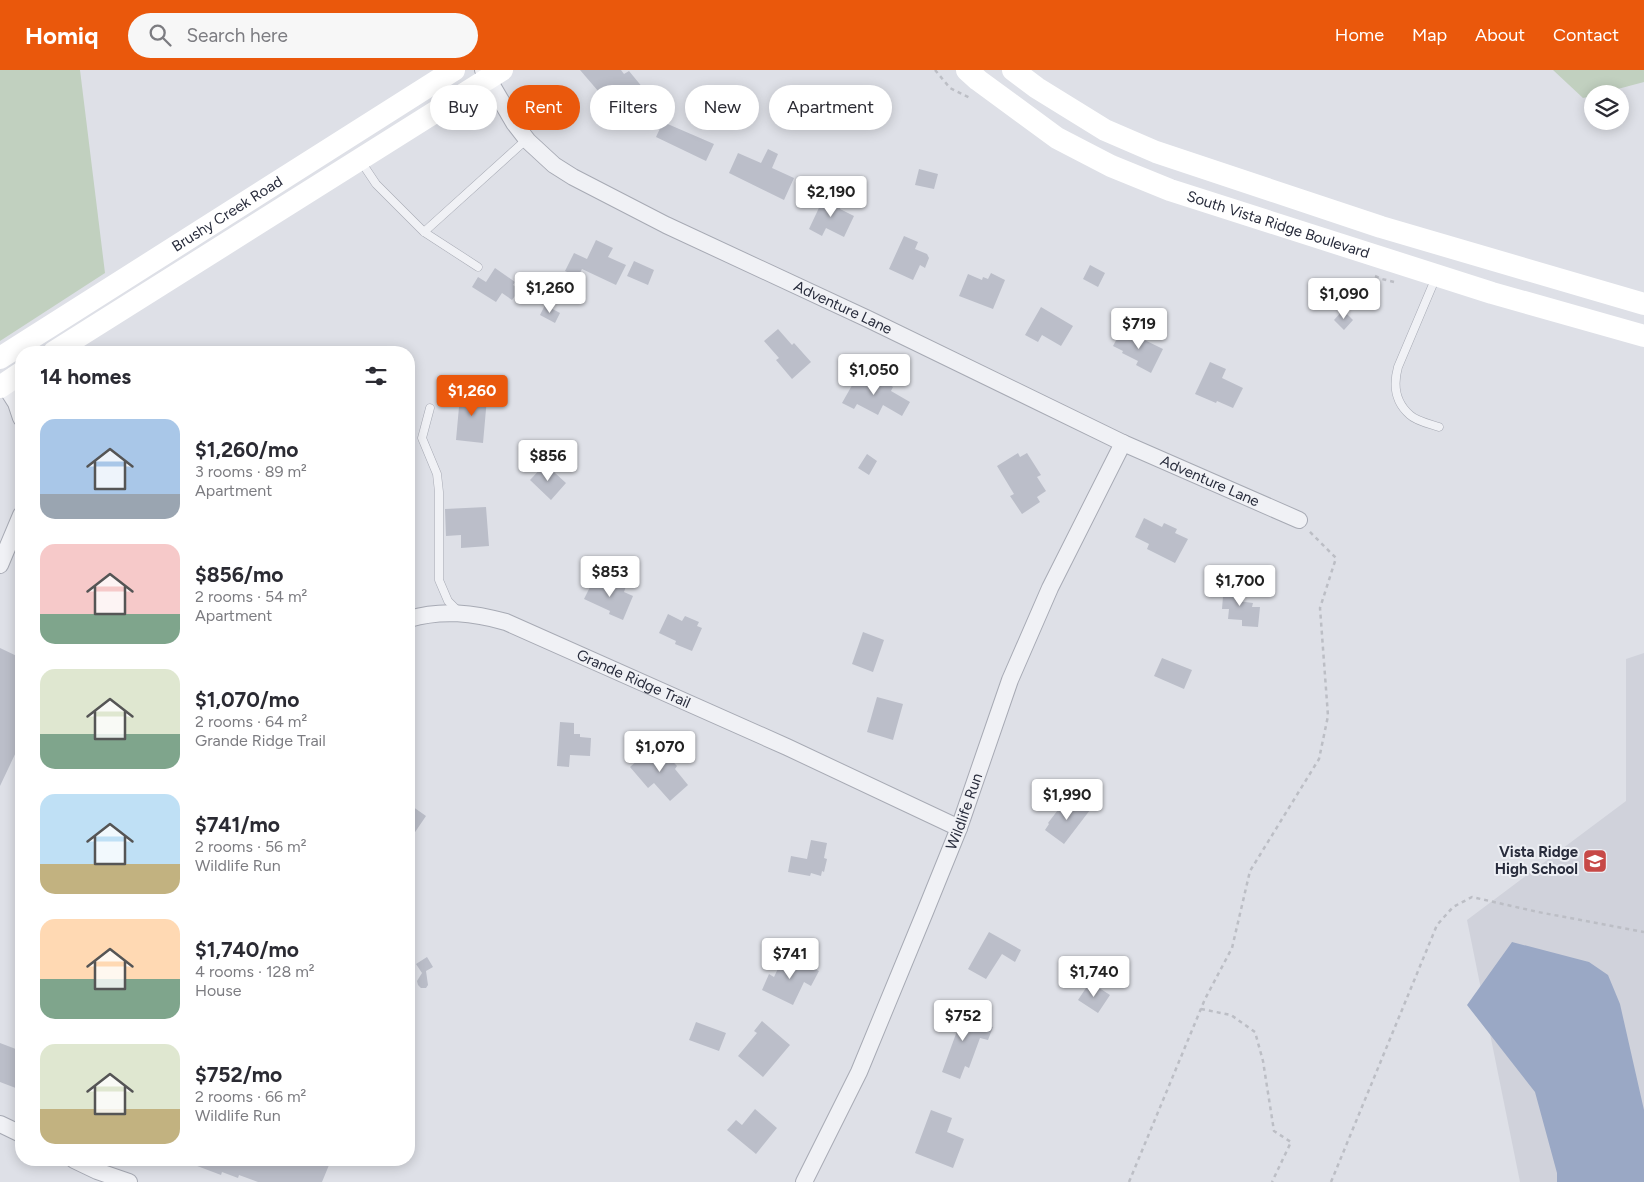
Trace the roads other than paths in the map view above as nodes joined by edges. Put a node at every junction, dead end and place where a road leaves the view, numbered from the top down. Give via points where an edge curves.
1 (454, 70) edge
2 (967, 70) edge
3 (1013, 70) edge
4 (491, 73) edge
5 (527, 140) junction
6 (360, 159) junction
7 (424, 232) junction
8 (478, 267) dead end
9 (1437, 275) junction
10 (1644, 304) edge
11 (1644, 336) edge
12 (19, 346) edge
13 (64, 346) edge
14 (15, 348) edge
15 (0, 358) edge
16 (8, 381) edge
17 (15, 400) edge
18 (430, 408) dead end
19 (1439, 428) dead end
20 (1123, 443) junction
21 (1299, 520) road end
22 (15, 529) edge
23 (0, 565) edge
24 (460, 613) junction
25 (415, 617) edge
26 (959, 828) junction
27 (0, 1124) edge
28 (15, 1131) edge
29 (87, 1166) edge
30 (129, 1182) edge
31 (804, 1182) edge

1 - 12 street, Brushy Creek Road
2 - 9 street, South Vista Ridge Boulevard via 1057,138 1111,166 1170,190
3 - 10 street, South Vista Ridge Boulevard via 1105,130 1156,152 1381,227
4 - 5 street, Adventure Lane via 514,123
4 - 6 street, Brushy Creek Road
5 - 7 lane
5 - 20 street, Adventure Lane via 554,165 573,177 666,225
6 - 7 lane via 376,184
6 - 13 street, Brushy Creek Road
7 - 8 lane
9 - 11 street, South Vista Ridge Boulevard
9 - 19 lane via 1395,380 1400,403 1410,416
14 - 15 street, Brushy Creek Road
16 - 17 street
18 - 24 lane via 422,438 437,474 439,580 448,600
20 - 21 street, Adventure Lane
20 - 26 street, Wildlife Run via 1053,580 1010,680
22 - 23 street
24 - 25 street, Grande Ridge Trail
24 - 26 street, Grande Ridge Trail via 506,622 787,747
26 - 31 street, Wildlife Run via 859,1072
27 - 28 street
29 - 30 street

